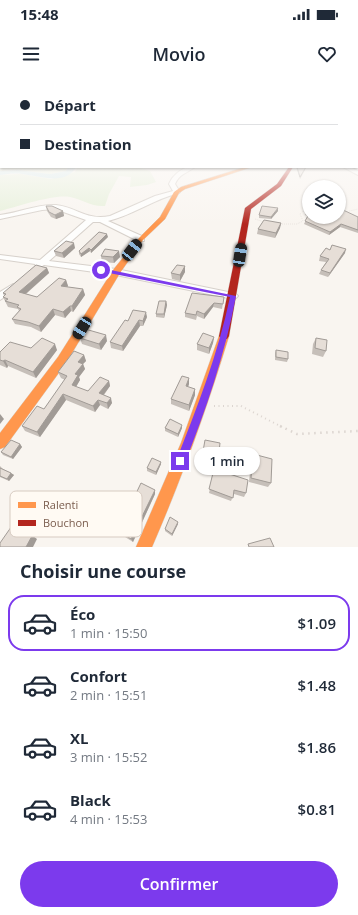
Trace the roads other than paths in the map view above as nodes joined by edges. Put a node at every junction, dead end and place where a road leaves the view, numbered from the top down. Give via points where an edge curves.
1 (173, 181) edge
2 (206, 181) edge
3 (282, 181) edge
4 (177, 192) junction
5 (0, 217) edge
6 (92, 219) junction
7 (100, 220) junction
8 (141, 239) junction
9 (0, 257) edge
10 (41, 263) junction
11 (116, 272) junction
12 (30, 273) edge
13 (18, 283) edge
14 (233, 296) junction
15 (0, 297) edge
16 (0, 443) edge
17 (144, 547) edge

1 - 4 street
2 - 4 street
3 - 14 street via 248,208
4 - 7 street via 166,193 111,218
4 - 8 street via 163,218
5 - 6 street via 59,207
6 - 7 street
6 - 10 street
7 - 8 street
8 - 11 street
9 - 10 street
10 - 11 street
10 - 12 street
11 - 14 street
11 - 16 street via 62,360
13 - 15 street
14 - 17 street via 227,328 203,402 163,506

